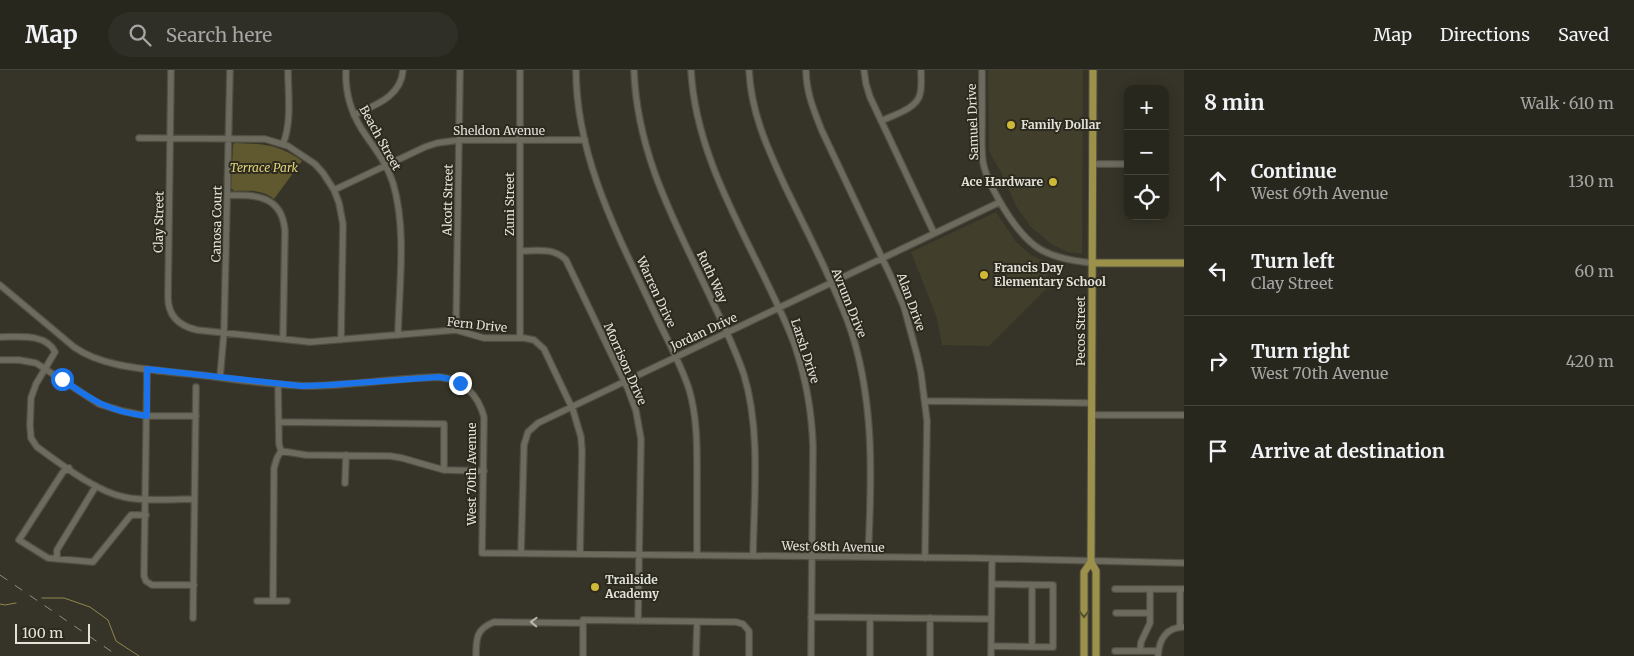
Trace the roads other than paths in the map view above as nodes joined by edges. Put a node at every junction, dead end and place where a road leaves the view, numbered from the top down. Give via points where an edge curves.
1 (171, 70) edge
2 (230, 70) edge
3 (288, 70) edge
4 (346, 70) edge
5 (403, 70) edge
6 (460, 70) edge
7 (520, 70) edge
8 (576, 70) edge
9 (634, 70) edge
10 (692, 70) edge
11 (749, 70) edge
12 (806, 70) edge
13 (864, 70) edge
14 (921, 70) edge
15 (982, 70) edge
16 (1093, 70) edge
17 (354, 115) junction
18 (881, 121) junction
19 (139, 138) dead end
20 (171, 138) junction
21 (229, 138) junction
22 (459, 140) junction
23 (584, 140) junction
24 (520, 141) junction
25 (282, 144) junction
26 (1092, 164) junction
27 (1124, 164) edge
28 (386, 165) junction
29 (334, 190) junction
30 (228, 195) junction
31 (1000, 202) junction
32 (934, 233) junction
33 (520, 250) junction
34 (882, 258) junction
35 (1092, 263) junction
36 (1184, 263) edge
37 (831, 282) junction
38 (0, 285) edge
39 (779, 308) junction
40 (456, 330) junction
41 (224, 332) junction
42 (727, 332) junction
43 (398, 335) junction
44 (0, 337) edge
45 (520, 338) junction
46 (283, 340) junction
47 (342, 340) junction
48 (675, 356) junction
49 (0, 360) edge
50 (45, 369) junction
51 (147, 369) junction
52 (220, 378) junction
53 (623, 381) junction
54 (278, 384) junction
55 (196, 387) dead end
56 (925, 401) junction
57 (1092, 403) junction
58 (571, 406) junction
59 (1091, 415) junction
60 (1184, 415) edge
61 (147, 416) junction
62 (196, 416) junction
63 (279, 422) junction
64 (281, 451) junction
65 (346, 455) junction
66 (69, 468) junction
67 (444, 470) junction
68 (484, 470) junction
69 (345, 483) dead end
70 (96, 486) junction
71 (146, 499) junction
72 (194, 499) junction
73 (146, 515) junction
74 (521, 552) junction
75 (482, 553) joint
76 (580, 553) junction
77 (638, 555) junction
78 (696, 556) junction
79 (753, 556) junction
80 (810, 556) junction
81 (868, 557) junction
82 (925, 558) junction
83 (57, 559) junction
84 (992, 559) junction
85 (1091, 562) junction
86 (1184, 563) edge
87 (992, 584) junction
88 (194, 585) junction
89 (1032, 585) junction
90 (1115, 589) dead end
91 (1150, 589) junction
92 (1182, 589) edge
93 (257, 600) dead end
94 (273, 601) junction
95 (287, 601) dead end
96 (1116, 613) dead end
97 (1150, 614) junction
98 (811, 617) junction
99 (193, 618) dead end
100 (870, 618) junction
101 (930, 618) junction
102 (991, 619) junction
103 (638, 621) junction
104 (583, 622) junction
105 (697, 622) junction
106 (1182, 627) edge
107 (991, 646) junction
108 (1032, 647) junction
109 (1115, 651) dead end
110 (1140, 651) junction
111 (1158, 654) edge
112 (476, 656) edge
113 (583, 656) edge
114 (696, 656) edge
115 (749, 656) edge
116 (811, 656) edge
117 (870, 656) edge
118 (930, 656) edge
119 (990, 656) edge
120 (1084, 656) edge
121 (1096, 656) edge

1 - 20 street, Clay Street
2 - 21 street, Canosa Court
3 - 25 street via 287,126
4 - 17 street, Beach Street via 347,94
5 - 17 street via 401,82 394,93
6 - 22 street, Alcott Street
7 - 24 street, Zuni Street
8 - 23 street, Warren Drive
9 - 42 street, Ruth Way via 638,113 649,160
10 - 39 street, Larsh Drive via 693,99 704,142
11 - 37 street, Avrum Drive via 754,112 765,141
12 - 34 street, Alan Drive via 809,95 822,131
13 - 18 street via 867,90
14 - 18 street via 918,100
15 - 31 street, Samuel Drive via 983,162
16 - 26 main road, Pecos Street
17 - 28 street, Beach Street
18 - 32 street
19 - 20 street
20 - 21 street
20 - 41 street, Clay Street via 168,307 183,326
21 - 25 street via 265,139
21 - 30 street, Canosa Court
22 - 24 street, Sheldon Avenue
22 - 28 street, Sheldon Avenue via 432,144
22 - 40 street, Alcott Street
23 - 24 street, Sheldon Avenue
23 - 48 street, Warren Drive via 608,214
24 - 33 street, Zuni Street
25 - 29 street via 315,164
26 - 27 street
26 - 35 main road, Pecos Street
28 - 29 street, Sheldon Avenue
28 - 43 street, Beach Street via 400,219
29 - 47 street via 343,224
30 - 41 street, Canosa Court
30 - 46 street via 263,198 276,206 283,218
31 - 32 street, Jordan Drive
31 - 35 street, Samuel Drive via 1017,229 1036,247 1066,260
32 - 34 street, Jordan Drive
33 - 45 street, Zuni Street
33 - 53 street, Morrison Drive via 550,251 561,254 566,260
34 - 37 street, Jordan Drive
34 - 56 street, Alan Drive via 909,323
35 - 36 main road
35 - 57 main road, Pecos Street
37 - 39 street, Jordan Drive
37 - 81 street, Avrum Drive via 856,350 868,408
38 - 51 street, West 70th Avenue via 86,355 104,362
39 - 42 street, Jordan Drive
39 - 80 street, Larsh Drive via 795,345 811,413
40 - 43 street, Fern Drive
40 - 45 street, Fern Drive via 484,338
41 - 46 street, Fern Drive
41 - 52 street, Canosa Court
42 - 48 street, Jordan Drive
42 - 79 street, Ruth Way via 744,376 752,415
43 - 47 street, Fern Drive
44 - 50 street via 36,337 53,348 56,352
45 - 58 street, Fern Drive via 534,340 540,345
46 - 47 street, Fern Drive
48 - 53 street, Jordan Drive
48 - 78 street, Warren Drive via 689,390 696,428
49 - 50 street via 36,363
50 - 61 street via 99,404
50 - 66 street via 31,398 31,438 37,447
51 - 52 street, West 70th Avenue
51 - 61 street
52 - 54 street, West 70th Avenue
53 - 58 street, Jordan Drive
53 - 77 street, Morrison Drive via 641,432
54 - 63 street
54 - 68 street, West 70th Avenue via 320,386 439,377 456,381 469,390 483,412
55 - 62 street
56 - 57 street
56 - 82 street, Alan Drive
57 - 59 main road, Pecos Street
58 - 74 street, Jordan Drive via 538,423 525,441
58 - 76 street, Fern Drive via 582,445
59 - 60 street
59 - 85 main road, Pecos Street
61 - 62 street
61 - 71 street
62 - 72 street
63 - 64 street
63 - 67 street via 444,424
64 - 65 street
64 - 94 street via 274,468
65 - 67 street via 402,458
65 - 69 street
66 - 70 street
66 - 83 street via 63,472 19,540 48,558
67 - 68 street
68 - 75 street, West 70th Avenue
70 - 71 street via 127,498
70 - 83 street via 57,550
71 - 72 street
71 - 73 street
72 - 88 street
73 - 83 street via 131,515 93,562
73 - 88 street via 146,581 152,585
74 - 75 street, West 68th Avenue
74 - 76 street, West 68th Avenue
76 - 77 street, West 68th Avenue
77 - 78 street, West 68th Avenue
77 - 103 street, Morrison Drive
78 - 79 street, West 68th Avenue
79 - 80 street, West 68th Avenue
80 - 81 street, West 68th Avenue
80 - 98 street, Larsh Drive
81 - 82 street, West 68th Avenue
82 - 84 street, West 68th Avenue
84 - 85 street, West 68th Avenue
84 - 87 street
85 - 86 street, West 68th Avenue
85 -> 120 main road, Pecos Street via 1084,572
85 - 121 main road, Pecos Street via 1096,571
87 - 89 street
87 - 102 street
88 - 99 street
89 - 108 street
89 - 108 street via 1053,585 1054,647
90 - 91 street
91 - 92 street
91 - 97 street
92 - 106 street
93 - 94 street
94 - 95 street
96 - 97 street
97 - 110 street
98 - 100 street
98 - 116 street, Larsh Drive
100 - 101 street
100 - 117 street
101 - 102 street
101 - 118 street
102 - 107 street
103 - 104 street
103 - 105 street
104 -> 112 street via 494,622 480,630
104 - 113 street
105 - 114 street
105 - 115 street via 743,624 749,631
106 - 111 street via 1164,636
107 - 108 street
107 - 119 street
109 - 110 street
110 - 111 street

